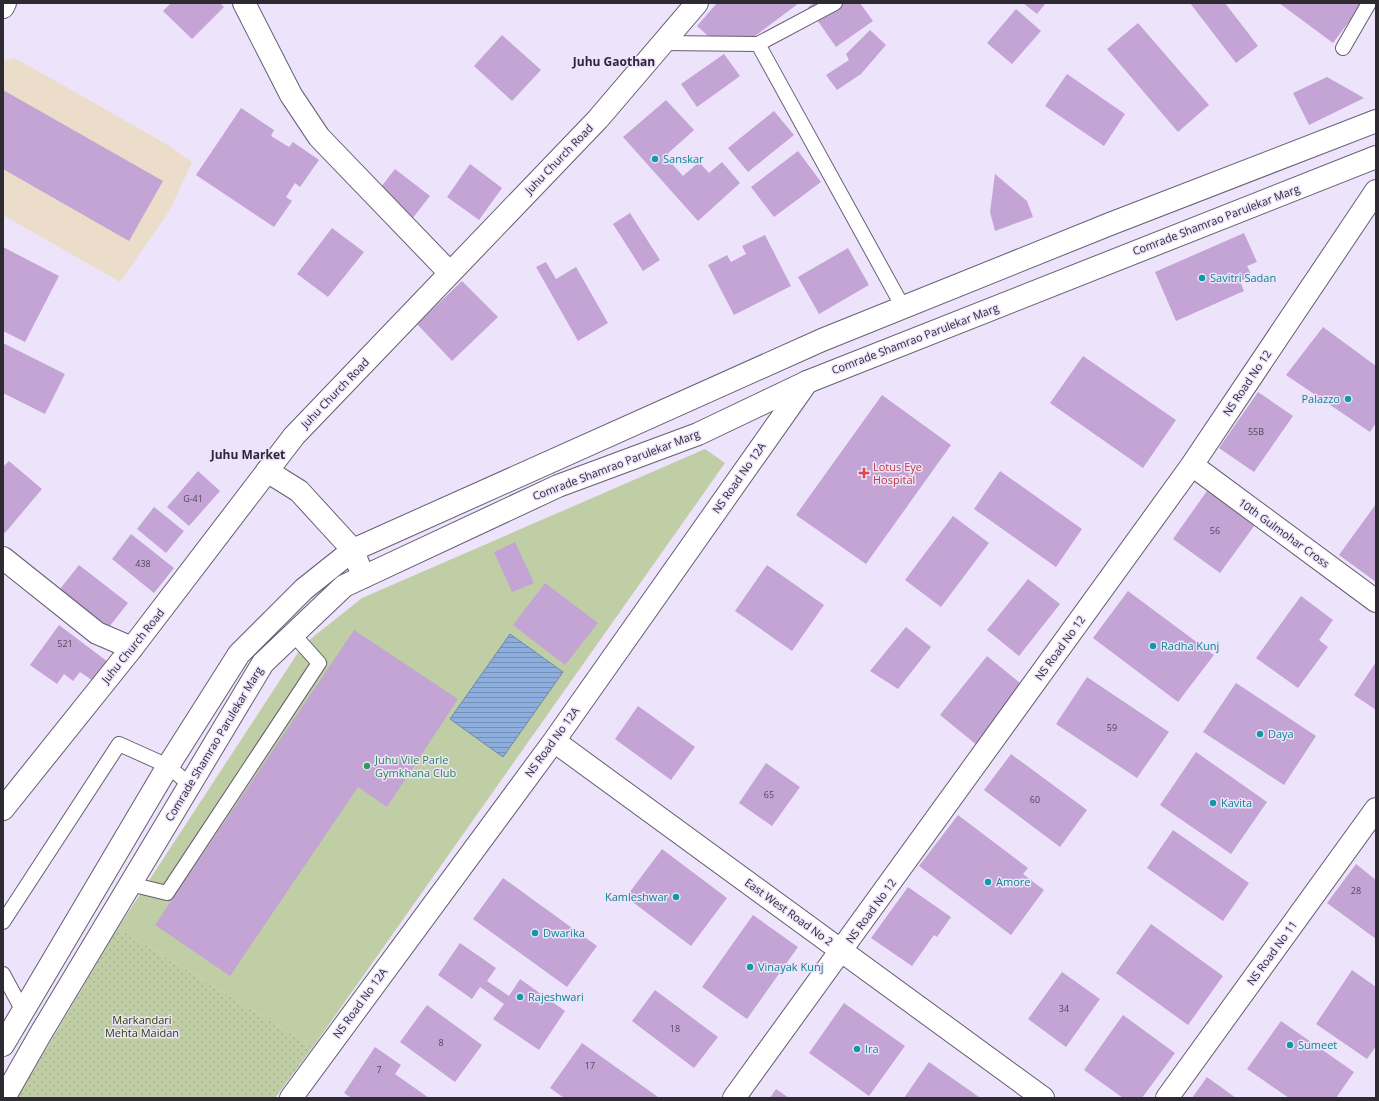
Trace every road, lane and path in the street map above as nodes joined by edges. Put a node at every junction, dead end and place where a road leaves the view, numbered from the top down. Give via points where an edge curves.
1 (5, 3) edge
2 (244, 3) edge
3 (697, 3) edge
4 (835, 3) edge
5 (1369, 3) edge
6 (3, 7) edge
7 (663, 44) junction
8 (758, 44) junction
9 (1343, 48) dead end
10 (1376, 121) edge
11 (1376, 157) edge
12 (1376, 191) edge
13 (450, 273) junction
14 (904, 309) junction
15 (807, 382) junction
16 (1192, 465) junction
17 (267, 471) junction
18 (354, 550) junction
19 (3, 558) edge
20 (363, 577) junction
21 (1376, 601) edge
22 (293, 634) junction
23 (132, 648) junction
24 (554, 741) junction
25 (168, 766) junction
26 (190, 785) junction
27 (3, 809) edge
28 (1376, 809) edge
29 (130, 884) junction
30 (3, 922) edge
31 (842, 951) junction
32 (3, 974) edge
33 (23, 1011) junction
34 (3, 1045) edge
35 (4, 1098) edge
36 (291, 1098) edge
37 (734, 1098) edge
38 (1043, 1098) edge
39 (1167, 1098) edge

1 - 6 street
2 - 13 street via 291,95 319,137
3 - 7 street, Juhu Church Road
4 - 8 lane
5 - 9 lane
7 - 8 lane
7 - 13 street, Juhu Church Road via 598,119
8 - 14 lane
10 - 14 street via 1110,224
11 - 15 street, Comrade Shamrao Parulekar Marg
12 - 16 street, NS Road No 12
13 - 17 street, Juhu Church Road via 294,436
14 - 18 street via 822,340
15 - 20 street, Comrade Shamrao Parulekar Marg via 698,434 558,486
15 - 24 street, NS Road No 12A
16 - 21 street, 10th Gulmohar Cross
16 - 31 street, NS Road No 12
17 - 18 street via 299,491
17 - 23 street, Juhu Church Road
18 - 20 street
18 - 25 street via 304,589 239,654
19 - 23 street via 98,633
20 - 22 street, Comrade Shamrao Parulekar Marg via 344,586
22 - 26 street, Comrade Shamrao Parulekar Marg via 263,663
22 - 29 lane via 319,662 167,893
23 - 27 street, Juhu Church Road
24 - 31 street, East West Road No 2
24 - 36 street, NS Road No 12A
25 - 26 lane
25 - 30 lane via 119,744
25 - 33 street
26 - 29 street, Comrade Shamrao Parulekar Marg
28 - 39 street, NS Road No 11
29 - 35 street, Comrade Shamrao Parulekar Marg
31 - 37 street, NS Road No 12
31 - 38 street, East West Road No 2
32 - 33 lane
33 - 34 street

